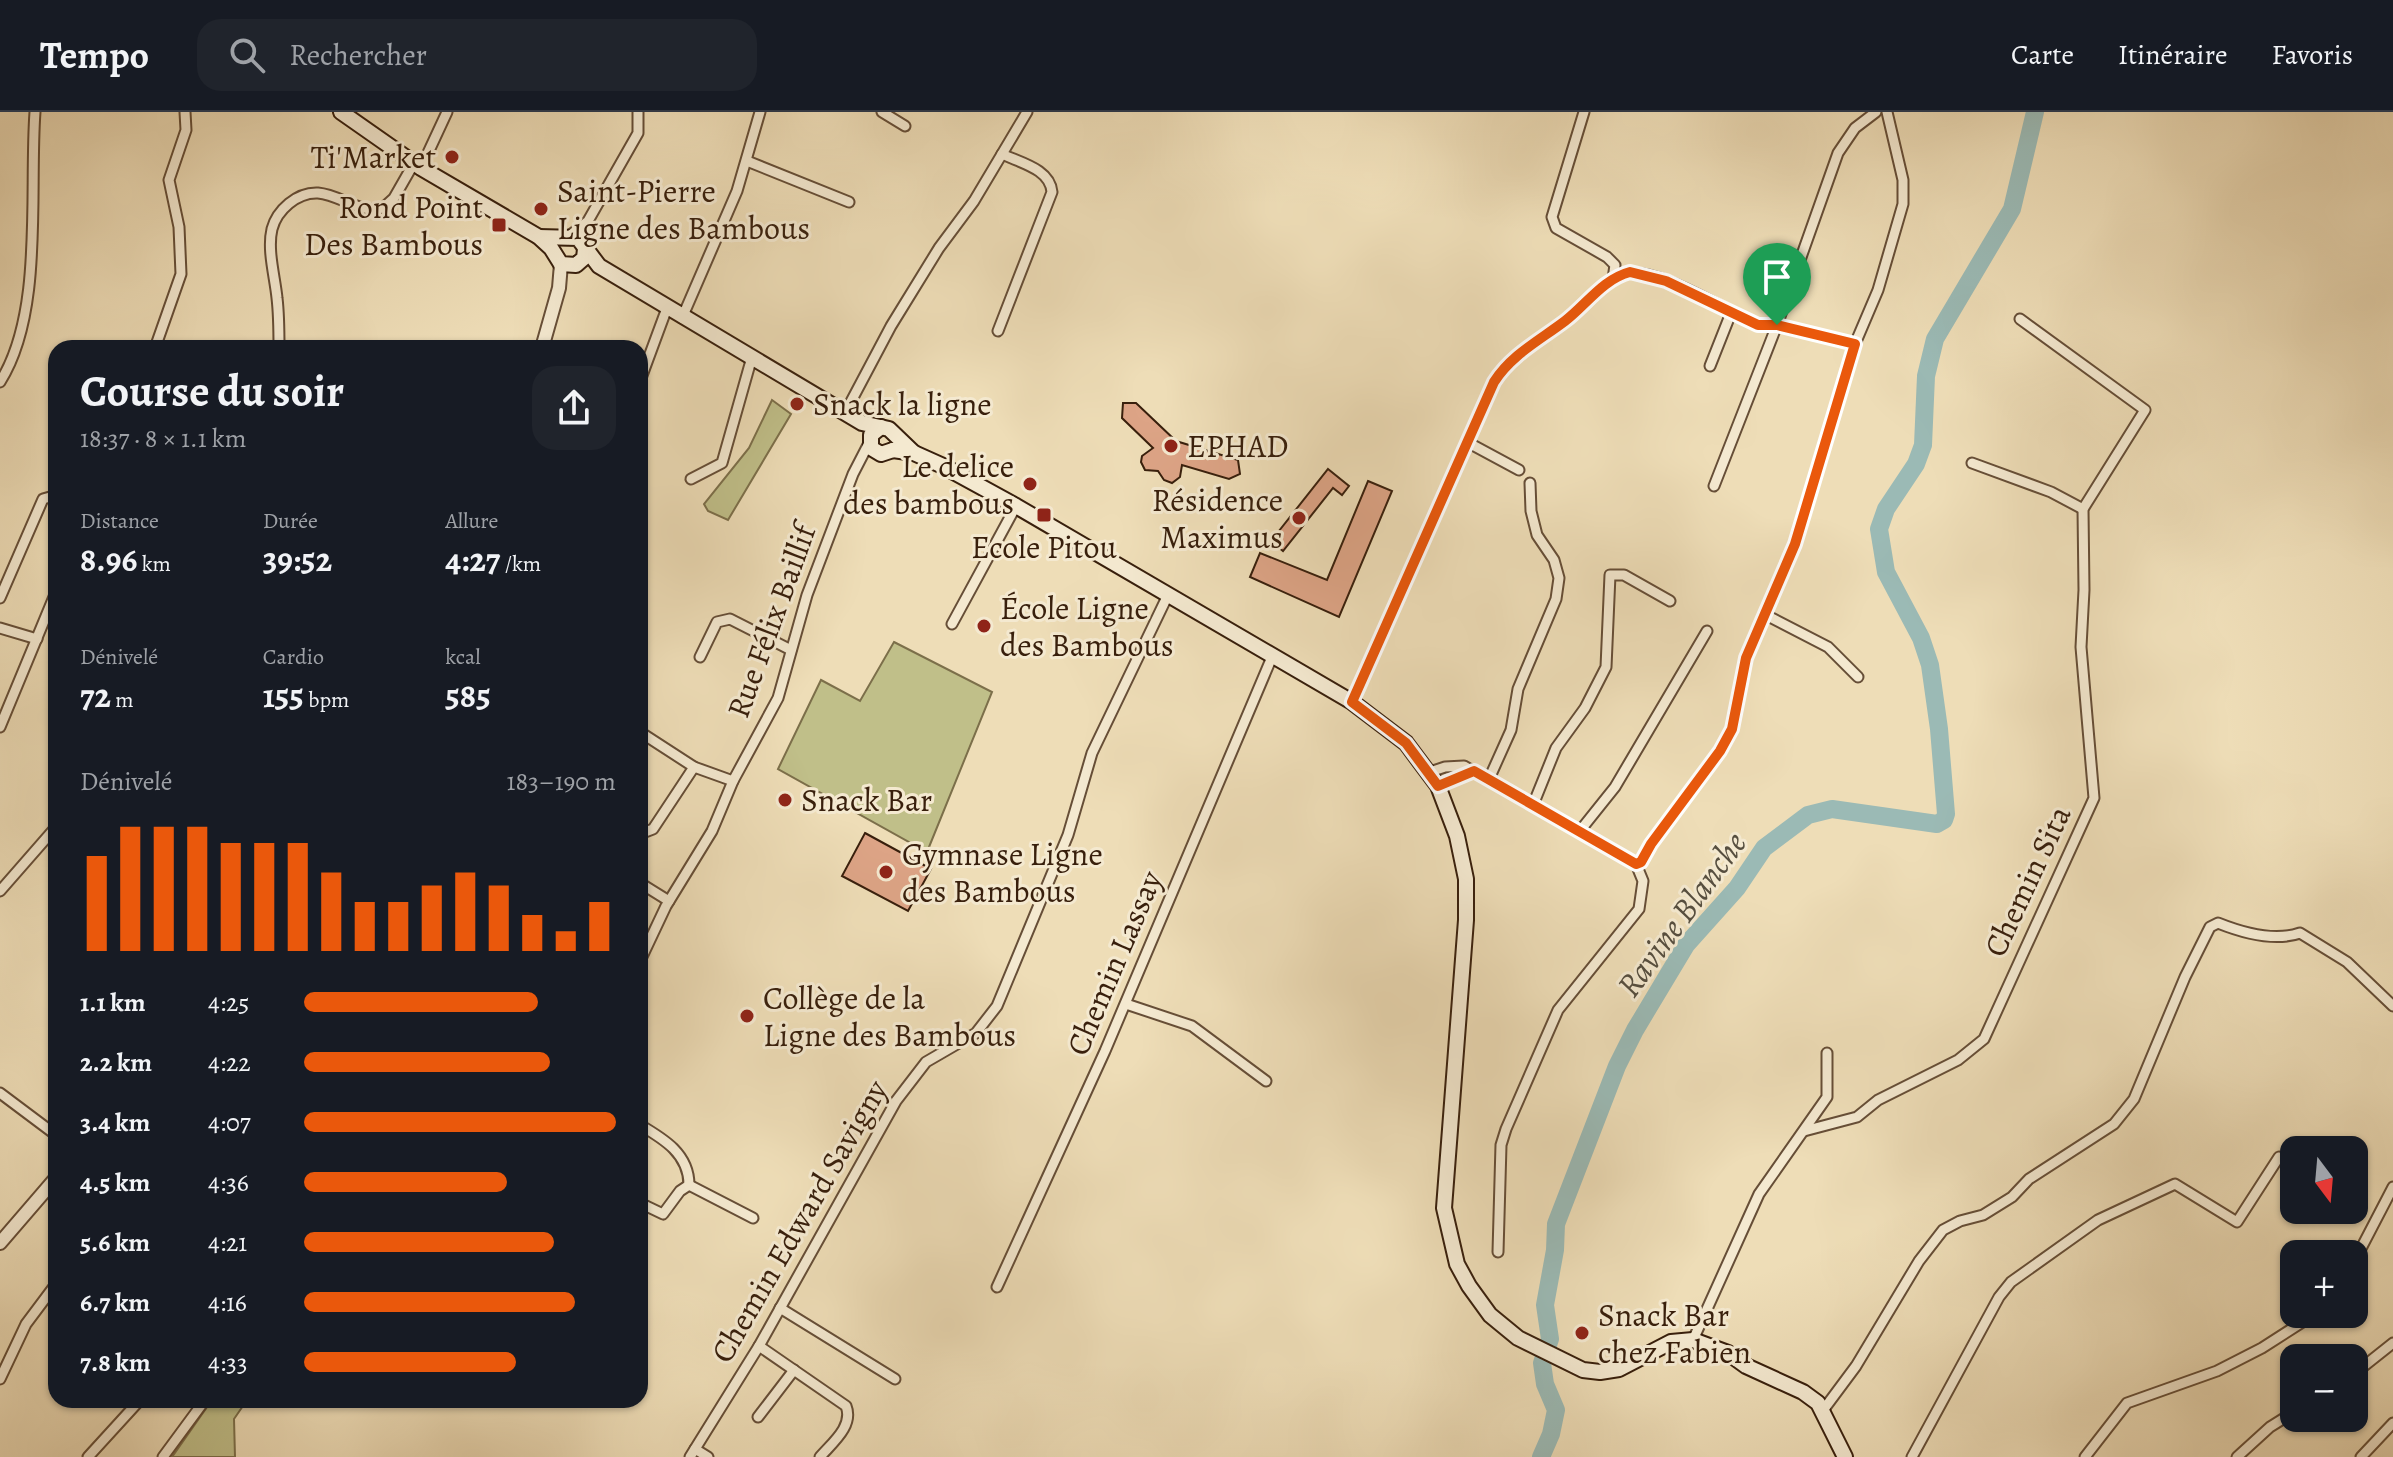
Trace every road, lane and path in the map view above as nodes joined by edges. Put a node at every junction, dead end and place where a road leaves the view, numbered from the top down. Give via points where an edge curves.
1 (35, 112) edge
2 (185, 112) edge
3 (341, 112) edge
4 (447, 112) edge
5 (638, 112) edge
6 (760, 112) edge
7 (882, 112) edge
8 (1027, 112) edge
9 (1584, 112) edge
10 (1876, 112) edge
11 (1887, 112) edge
12 (905, 126) dead end
13 (1002, 154) junction
14 (747, 161) junction
15 (417, 165) junction
16 (849, 202) dead end
17 (588, 221) junction
18 (539, 237) junction
19 (566, 237) junction
20 (584, 247) junction
21 (566, 262) junction
22 (599, 266) junction
23 (1613, 279) junction
24 (667, 308) junction
25 (1731, 313) junction
26 (682, 318) junction
27 (2020, 319) dead end
28 (1777, 325) junction
29 (998, 331) dead end
30 (158, 340) edge
31 (279, 340) edge
32 (544, 340) edge
33 (1855, 344) junction
34 (752, 357) junction
35 (648, 359) edge
36 (1710, 366) dead end
37 (0, 382) edge
38 (846, 411) junction
39 (862, 423) junction
40 (881, 427) junction
41 (869, 441) junction
42 (1467, 442) junction
43 (890, 446) junction
44 (1972, 463) dead end
45 (858, 468) junction
46 (1519, 470) dead end
47 (691, 479) dead end
48 (1530, 483) dead end
49 (1714, 486) dead end
50 (48, 498) edge
51 (1016, 506) junction
52 (2083, 509) junction
53 (1167, 597) junction
54 (0, 598) edge
55 (1670, 601) dead end
56 (48, 612) edge
57 (1766, 615) junction
58 (952, 624) dead end
59 (0, 628) edge
60 (1707, 631) dead end
61 (37, 639) junction
62 (791, 650) junction
63 (700, 657) dead end
64 (1272, 657) junction
65 (1858, 677) dead end
66 (1352, 702) junction
67 (0, 727) edge
68 (648, 737) edge
69 (694, 767) junction
70 (1474, 771) junction
71 (1430, 772) junction
72 (1489, 779) junction
73 (733, 781) junction
74 (1438, 786) junction
75 (1533, 805) junction
76 (648, 831) edge
77 (1579, 832) junction
78 (48, 836) edge
79 (1632, 862) junction
80 (648, 888) edge
81 (0, 891) edge
82 (669, 901) junction
83 (648, 944) edge
84 (1126, 1004) junction
85 (2393, 1006) edge
86 (1827, 1053) dead end
87 (1266, 1081) dead end
88 (0, 1093) edge
89 (48, 1129) edge
90 (648, 1130) edge
91 (1804, 1131) junction
92 (2279, 1157) dead end
93 (689, 1185) junction
94 (48, 1187) edge
95 (2393, 1187) edge
96 (648, 1207) edge
97 (753, 1218) dead end
98 (2365, 1240) edge
99 (0, 1243) edge
100 (1498, 1252) dead end
101 (997, 1287) dead end
102 (48, 1295) edge
103 (780, 1308) junction
104 (2293, 1328) edge
105 (1693, 1340) junction
106 (2393, 1343) edge
107 (759, 1346) junction
108 (2368, 1363) edge
109 (794, 1370) junction
110 (0, 1379) edge
111 (895, 1379) dead end
112 (133, 1408) edge
113 (199, 1408) edge
114 (1824, 1409) junction
115 (758, 1417) dead end
116 (2280, 1421) edge
117 (2393, 1423) edge
118 (693, 1453) edge
119 (88, 1457) edge
120 (163, 1457) edge
121 (708, 1457) edge
122 (820, 1457) edge
123 (1845, 1457) edge
124 (1912, 1457) edge
125 (2085, 1457) edge
126 (2237, 1457) edge
127 (2361, 1457) edge

1 - 37 street via 33,243 20,336
2 - 30 street via 186,130 169,180 181,274
3 - 15 main road
4 - 15 street
5 - 17 street via 638,133
6 - 14 street
7 - 12 street
8 - 13 street
9 - 23 street via 1552,217 1556,228 1615,265
10 - 28 street via 1855,128 1838,153
11 - 33 street via 1903,180 1903,204 1878,290
13 - 29 street via 1045,175 1052,192
13 - 38 street via 891,326
14 - 16 street
14 - 26 street
15 - 18 main road
15 - 31 street via 383,208 365,209 311,193 277,217 271,244
17 - 19 street
17 - 20 street
18 - 19 main road
18 - 21 main road
19 - 20 main road via 578,238
19 - 21 main road via 557,244
20 - 21 main road via 584,258
20 - 22 main road
21 - 22 main road
21 - 32 street
22 - 24 main road
23 - 25 street via 1630,272 1650,275
23 - 42 street via 1501,370
24 - 26 main road
24 - 35 street
25 - 28 street via 1758,325
25 - 36 street
26 - 34 main road
27 - 52 street via 2145,410
28 - 33 street
28 - 49 street
33 - 57 street via 1795,544
34 - 38 main road
34 - 47 street via 722,463
38 - 39 main road
39 - 40 main road
39 - 41 main road
40 - 41 main road
40 - 43 main road via 889,429
41 - 43 main road via 874,451
41 - 45 street, Rue Félix Baillif
42 - 46 street
42 - 66 street
43 - 45 street
43 - 51 main road
44 - 52 street
45 - 62 street, Rue Félix Baillif
48 - 72 street via 1537,535 1559,578 1556,599 1518,689 1511,730
50 - 54 street
51 - 53 main road
51 - 58 street
52 - 91 street, Chemin Sita via 2081,647 2094,798 2089,813 1984,1039 1958,1060 1878,1100 1857,1117
53 - 64 main road
53 - 103 street, Chemin Edward Savigny via 1092,753 1068,835 997,1006 976,1033 926,1062 896,1101
55 - 75 street via 1624,575 1610,575 1606,667 1556,748
56 - 61 street
57 - 65 street via 1828,647
57 - 79 street via 1746,658 1727,740 1641,862
59 - 61 street
60 - 77 street via 1615,787
61 - 67 street
62 - 63 street via 721,619
62 - 73 street, Rue Félix Baillif via 778,698
64 - 66 main road
64 - 84 street, Chemin Lassay
66 - 71 main road via 1406,743
68 - 69 street
69 - 73 street
69 - 76 street
70 - 71 street via 1456,765
70 - 72 street
70 - 74 street
71 - 74 main road
72 - 75 street
73 - 82 street, Rue Félix Baillif via 712,831
74 - 105 main road via 1457,836 1467,898 1444,1208 1457,1264 1490,1315 1518,1338 1572,1366 1612,1371 1664,1345
75 - 77 street
77 - 79 street
78 - 81 street
79 - 100 street via 1643,881 1639,909 1558,1010 1506,1129
80 - 82 street
82 - 83 street, Rue Félix Baillif
84 - 87 street via 1192,1026
84 - 101 street, Chemin Lassay
85 - 114 street via 2347,962 2300,933 2288,937 2218,923 2210,927 2134,1099 2114,1124 2029,1179 2012,1197 1943,1230
86 - 91 street via 1827,1097
88 - 89 street
90 - 93 street via 674,1148 689,1172
91 - 105 street via 1759,1194
92 - 124 street via 2237,1222 2175,1184 2098,1220 2011,1282
93 - 96 street via 663,1214
93 - 97 street
94 - 99 street
95 - 98 street
102 - 110 street via 26,1324
103 - 107 street, Chemin Edward Savigny
103 - 111 street
104 - 125 street via 2217,1371 2127,1403
105 - 114 main road via 1803,1392
106 - 108 street
107 - 109 street
107 - 118 street, Chemin Edward Savigny
109 - 115 street
109 - 122 street via 849,1412 846,1426
112 - 119 street
113 - 120 street
114 - 123 main road
116 - 126 street
117 - 127 street
118 - 121 street

